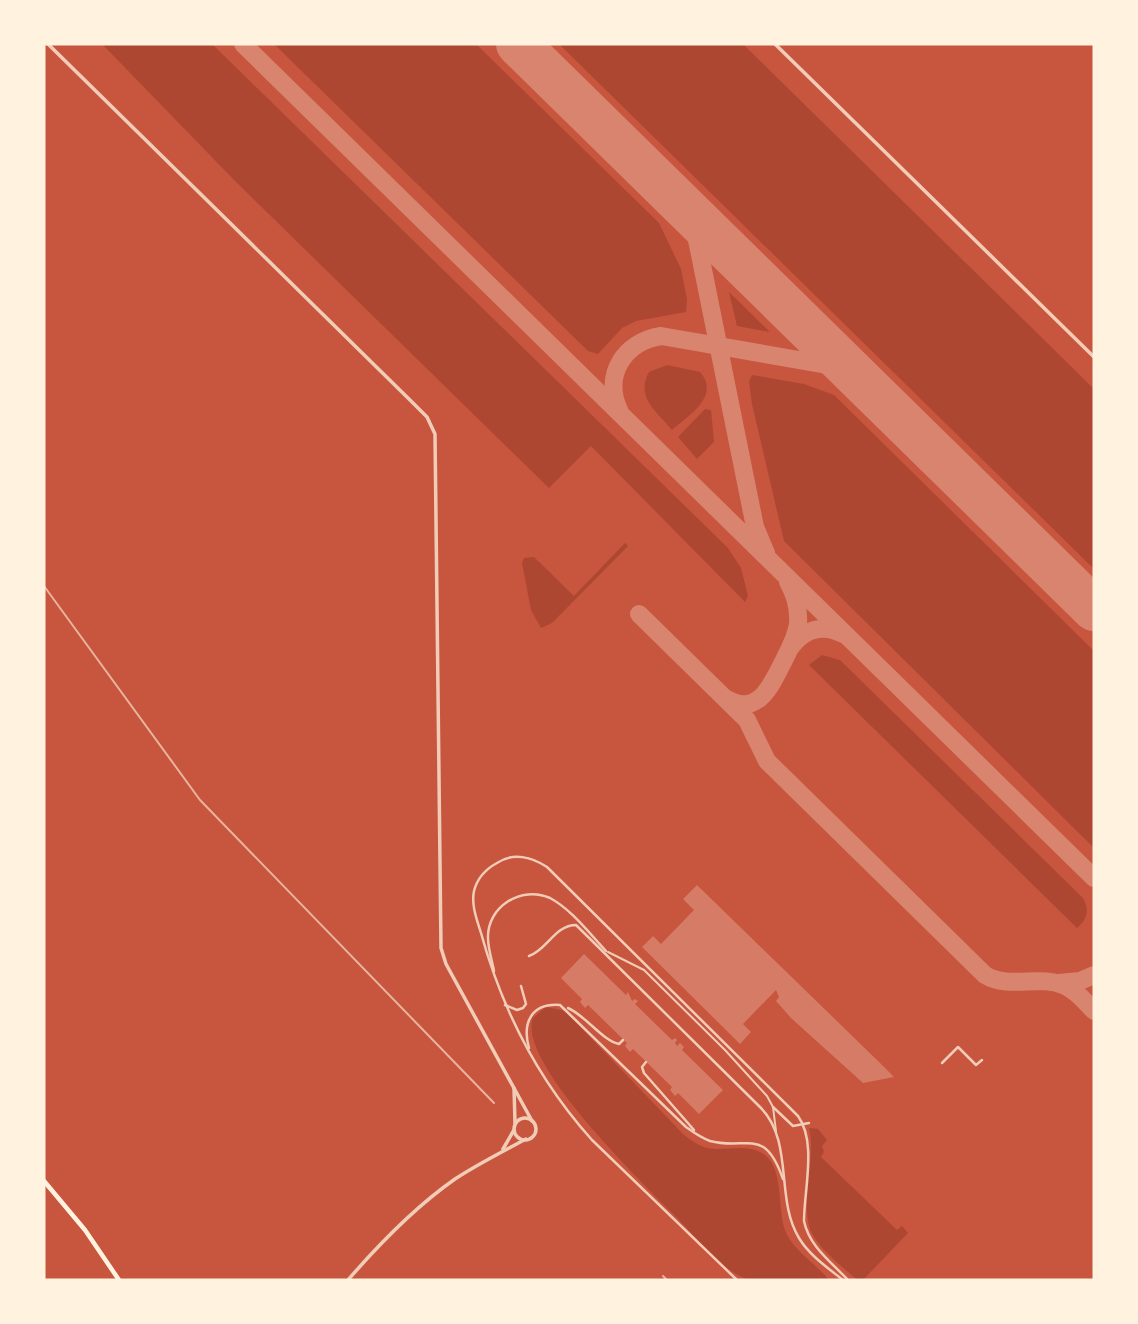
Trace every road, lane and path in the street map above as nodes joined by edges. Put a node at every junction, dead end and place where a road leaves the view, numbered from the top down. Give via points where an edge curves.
1 (48, 44) edge
2 (775, 44) edge
3 (1094, 357) edge
4 (606, 951) joint
5 (529, 956) dead end
6 (497, 984) junction
7 (521, 986) dead end
8 (505, 1005) junction
9 (566, 1007) junction
10 (624, 1040) dead end
11 (531, 1053) junction
12 (982, 1060) dead end
13 (646, 1062) dead end
14 (942, 1063) dead end
15 (513, 1086) junction
16 (773, 1107) junction
17 (532, 1121) junction
18 (809, 1123) dead end
19 (515, 1127) junction
20 (698, 1135) junction
21 (777, 1136) junction
22 (526, 1139) junction
23 (502, 1151) junction
24 (44, 1181) edge
25 (785, 1186) junction
26 (119, 1280) edge
27 (348, 1280) edge
28 (737, 1280) edge
29 (840, 1280) edge
30 (848, 1280) edge

1 - 15 street via 427,417 435,434 441,948
2 - 3 street
4 - 6 street via 549,898 529,894 500,906 489,926
4 - 16 lane via 644,970 725,1050
5 - 21 street via 561,929 576,925 770,1117
6 - 8 street
6 - 30 street via 473,902 477,884 490,867 509,857 536,860 792,1109 806,1135 804,1221 812,1243
7 - 8 street via 523,1008
8 - 11 street
9 - 10 street via 612,1043
9 - 11 street via 552,1004 533,1012 525,1029
9 - 20 street
11 - 28 street via 584,1131
12 - 14 street via 976,1065 958,1047
13 - 20 street via 644,1073
15 - 17 street
15 - 19 street
16 - 18 street via 793,1126
16 - 21 lane
17 - 19 street via 522,1118
17 - 22 street via 535,1132
19 - 22 street via 517,1136
19 - 23 street
20 - 25 street via 722,1143 746,1141 759,1146 772,1155
21 - 25 street
22 - 23 street
23 - 27 street via 434,1195
24 - 26 main road
25 - 29 street via 798,1237

